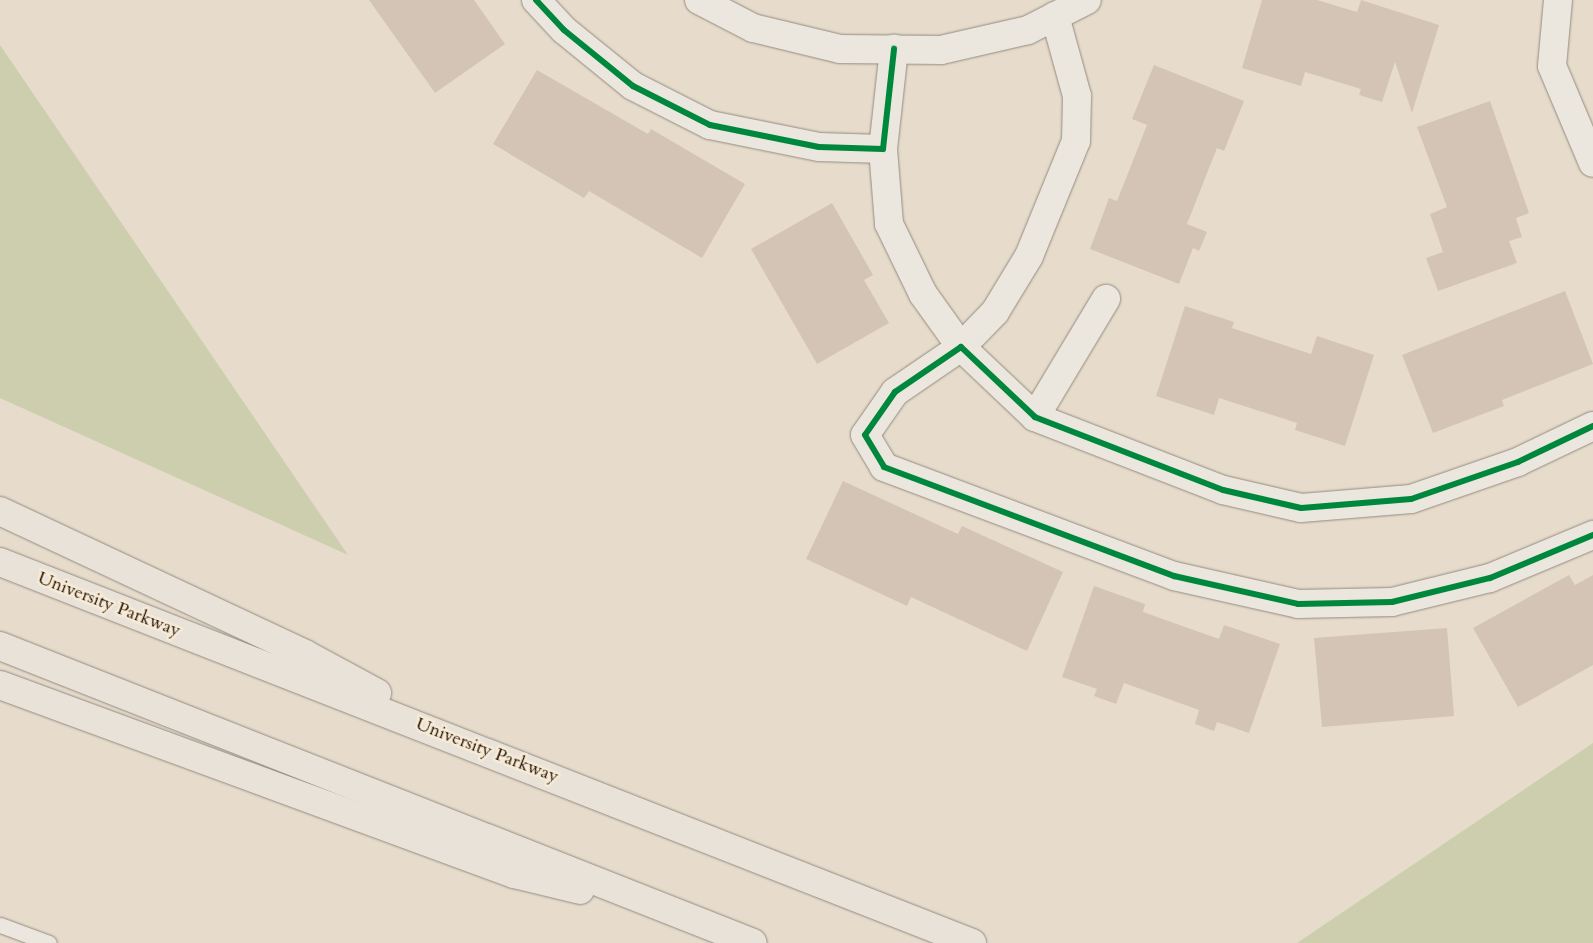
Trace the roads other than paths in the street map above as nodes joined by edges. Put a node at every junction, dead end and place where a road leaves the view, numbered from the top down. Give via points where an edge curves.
1 (536, 0) edge
2 (699, 0) edge
3 (1087, 0) edge
4 (1558, 0) edge
5 (1055, 16) junction
6 (894, 50) junction
7 (884, 149) junction
8 (1593, 161) edge
9 (1106, 299) dead end
10 (961, 347) junction
11 (1035, 418) junction
12 (1593, 426) edge
13 (0, 511) edge
14 (1593, 535) edge
15 (0, 562) edge
16 (0, 646) edge
17 (0, 685) edge
18 (470, 744) junction
19 (651, 903) junction
20 (0, 925) edge
21 (49, 943) edge
22 (753, 943) edge
23 (972, 943) edge

1 - 7 street via 564,30 633,86 710,125 819,147
2 - 6 street via 754,28 840,49
3 - 5 street
4 - 8 street via 1552,66
5 - 6 street via 1028,30 941,50
5 - 10 street via 1077,96 1076,141 1030,256 995,312
6 - 7 street
7 - 10 street via 890,224 923,294
9 - 11 street
10 - 11 street
10 - 14 street via 895,392 865,435 884,467 1174,576 1298,604 1392,602 1490,578
11 - 12 street via 1223,490 1301,508 1411,499 1518,462
13 - 18 highway via 305,654
15 - 18 highway, University Parkway
16 - 19 highway
17 - 19 highway via 514,874
18 - 23 highway, University Parkway
19 - 22 highway
20 - 21 lane

